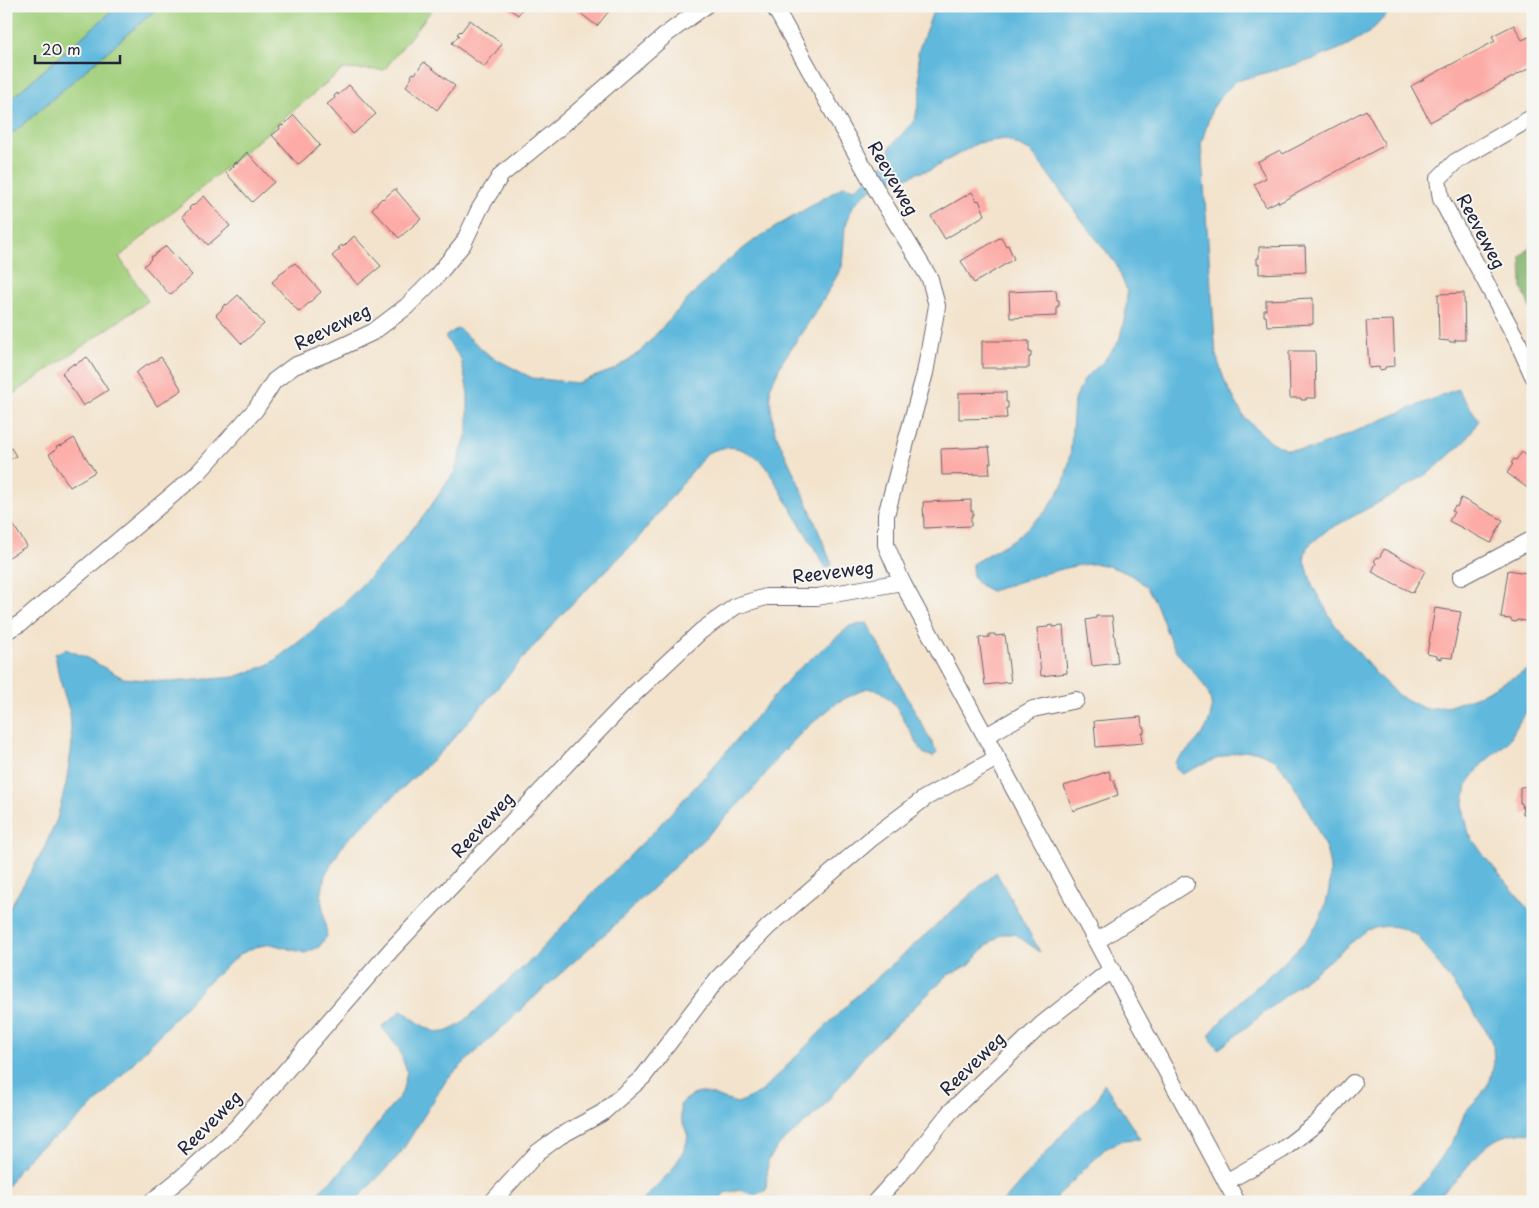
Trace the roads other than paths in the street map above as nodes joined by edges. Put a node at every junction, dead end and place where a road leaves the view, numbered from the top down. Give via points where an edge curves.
1 (705, 6) edge
2 (774, 6) edge
3 (1533, 117) edge
4 (1533, 376) edge
5 (1533, 539) edge
6 (1461, 577) dead end
7 (902, 582) junction
8 (6, 631) edge
9 (1076, 700) dead end
10 (986, 736) junction
11 (997, 758) junction
12 (1186, 884) dead end
13 (1097, 941) junction
14 (1112, 969) junction
15 (1353, 1083) dead end
16 (1226, 1182) junction
17 (151, 1202) edge
18 (492, 1202) edge
19 (875, 1202) edge
20 (1237, 1202) edge

1 - 8 lane, Reeveweg via 668,33 501,175 463,244 406,307 373,332 294,366 274,381 256,409 197,474 21,623
2 - 7 lane, Reeveweg via 930,279 937,306 925,373 886,515 886,545
3 - 4 lane, Reeveweg via 1455,162 1438,179 1441,199
5 - 6 lane
7 - 10 lane, Reeveweg
7 - 17 lane, Reeveweg via 818,597 766,597 736,606 701,631 582,747 405,936 236,1128
9 - 10 lane via 1033,709
10 - 11 lane, Reeveweg
11 - 13 lane, Reeveweg
11 - 18 lane via 925,798 768,926 718,978 643,1077 602,1113 538,1152
12 - 13 lane
13 - 14 lane, Reeveweg
14 - 16 lane, Reeveweg
14 - 19 lane, Reeveweg via 1042,1024 950,1112
15 - 16 lane via 1317,1123 1282,1150
16 - 20 lane, Reeveweg

